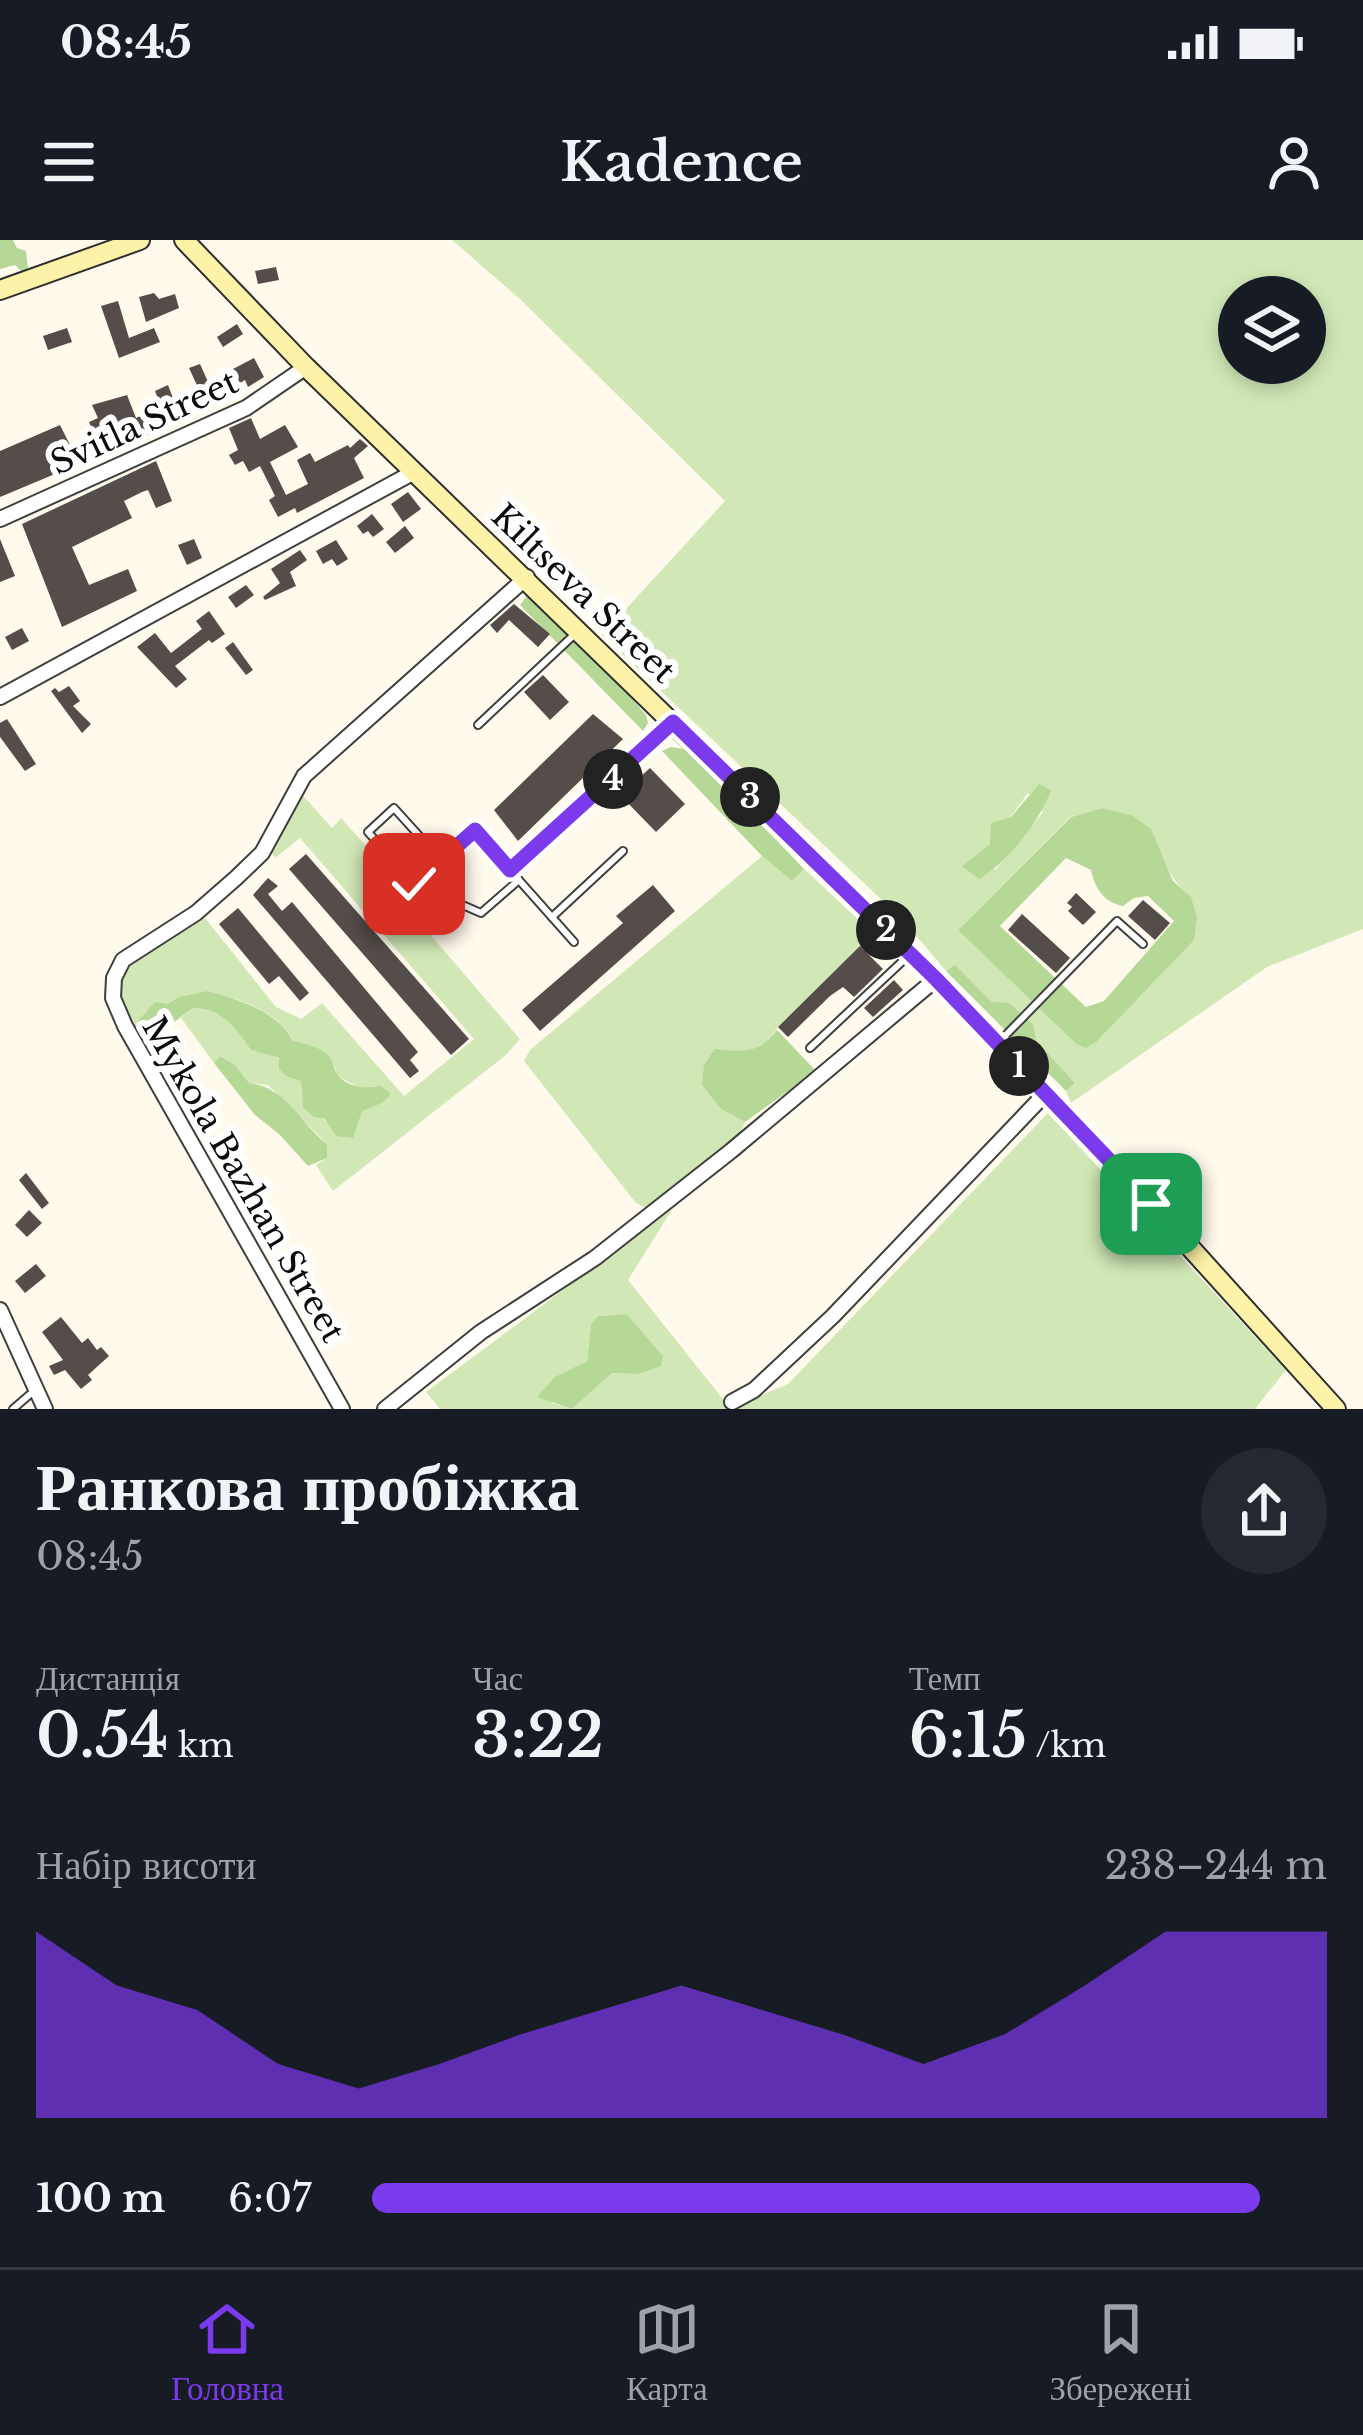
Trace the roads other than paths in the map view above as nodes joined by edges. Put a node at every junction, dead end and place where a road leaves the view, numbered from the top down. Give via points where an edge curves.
1 (140, 240) edge
2 (184, 240) edge
3 (108, 246) edge
4 (0, 290) edge
5 (306, 367) junction
6 (414, 472) junction
7 (0, 519) edge
8 (527, 577) junction
9 (579, 629) junction
10 (0, 697) edge
11 (673, 722) junction
12 (478, 725) dead end
13 (623, 851) dead end
14 (440, 860) junction
15 (510, 870) junction
16 (519, 880) junction
17 (414, 884) junction
18 (552, 917) junction
19 (574, 942) dead end
20 (1143, 944) dead end
21 (910, 954) junction
22 (936, 979) junction
23 (998, 1044) junction
24 (810, 1048) dead end
25 (1046, 1094) junction
26 (0, 1310) edge
27 (38, 1387) junction
28 (732, 1402) dead end
29 (13, 1409) edge
30 (45, 1409) edge
31 (342, 1409) edge
32 (385, 1409) edge
33 (1336, 1409) edge

1 - 3 street
2 - 5 street, Kiltseva Street
3 - 4 street
5 - 6 street, Kiltseva Street
5 - 7 street, Svitla Street via 246,407
6 - 8 street, Kiltseva Street
6 - 10 street
8 - 9 street, Kiltseva Street
8 - 31 street, Mykola Bazhan Street via 304,776 262,853 196,913 123,960 114,978 112,998 125,1026
9 - 11 street, Kiltseva Street
9 - 12 lane
11 - 15 lane
11 - 21 street, Kiltseva Street
13 - 18 lane
14 - 15 lane via 475,830
14 - 17 lane
14 - 17 lane via 394,808 368,832
15 - 16 lane
16 - 17 lane via 482,914
16 - 18 lane
18 - 19 lane
20 - 23 lane via 1117,921
21 - 22 street, Kiltseva Street
21 - 24 lane
22 - 23 street, Kiltseva Street
22 - 32 street via 596,1258 481,1332
23 - 25 street, Kiltseva Street
25 - 28 street via 833,1316
25 - 33 street, Kiltseva Street
26 - 27 street
27 - 29 lane
27 - 30 street

